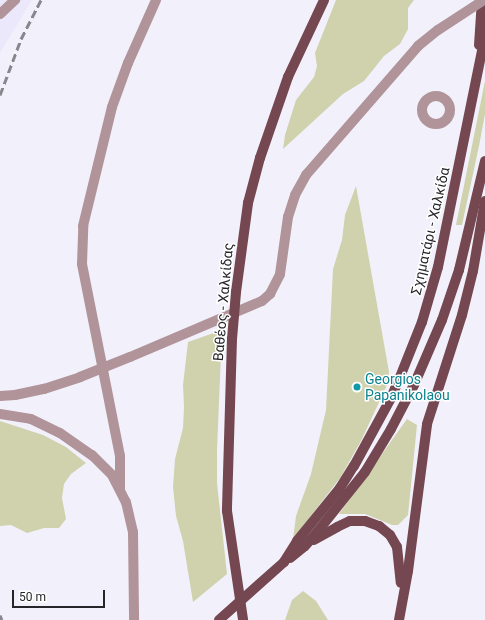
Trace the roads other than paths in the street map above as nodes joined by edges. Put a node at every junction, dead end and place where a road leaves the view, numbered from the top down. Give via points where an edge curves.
1 (15, 0) edge
2 (156, 0) edge
3 (324, 0) edge
4 (483, 0) edge
5 (0, 14) edge
6 (485, 36) edge
7 (475, 83) junction
8 (485, 161) edge
9 (485, 201) edge
10 (0, 396) edge
11 (0, 414) edge
12 (120, 488) junction
13 (305, 546) junction
14 (284, 562) junction
15 (403, 603) junction
16 (134, 620) edge
17 (219, 620) edge
18 (243, 620) edge
19 (399, 620) edge

1 - 5 street
2 - 12 street via 112,107 83,226 82,264 120,456
3 - 18 main road, Βαθέος - Χαλκίδας, bridge via 288,77 260,158 248,203 236,292 232,339 227,511
4 - 7 main road
4 - 10 street, bridge via 418,46 306,175 290,210 280,274 270,294 262,301 80,377 44,389
6 - 7 main road, Σχηματάρι - Χαλκίδα
7 - 14 main road, Σχηματάρι - Χαλκίδα via 438,268 422,322 391,398 354,466
8 - 13 main road via 459,270 427,359 404,407 378,451 338,508
9 - 15 main road via 473,271 462,315 427,424
11 - 12 street via 31,419 60,433 100,462
12 - 16 street via 133,532
13 - 14 main road
13 - 15 main road via 343,523 365,521 379,526 390,535 397,547
14 - 17 main road, bridge
15 - 19 main road

